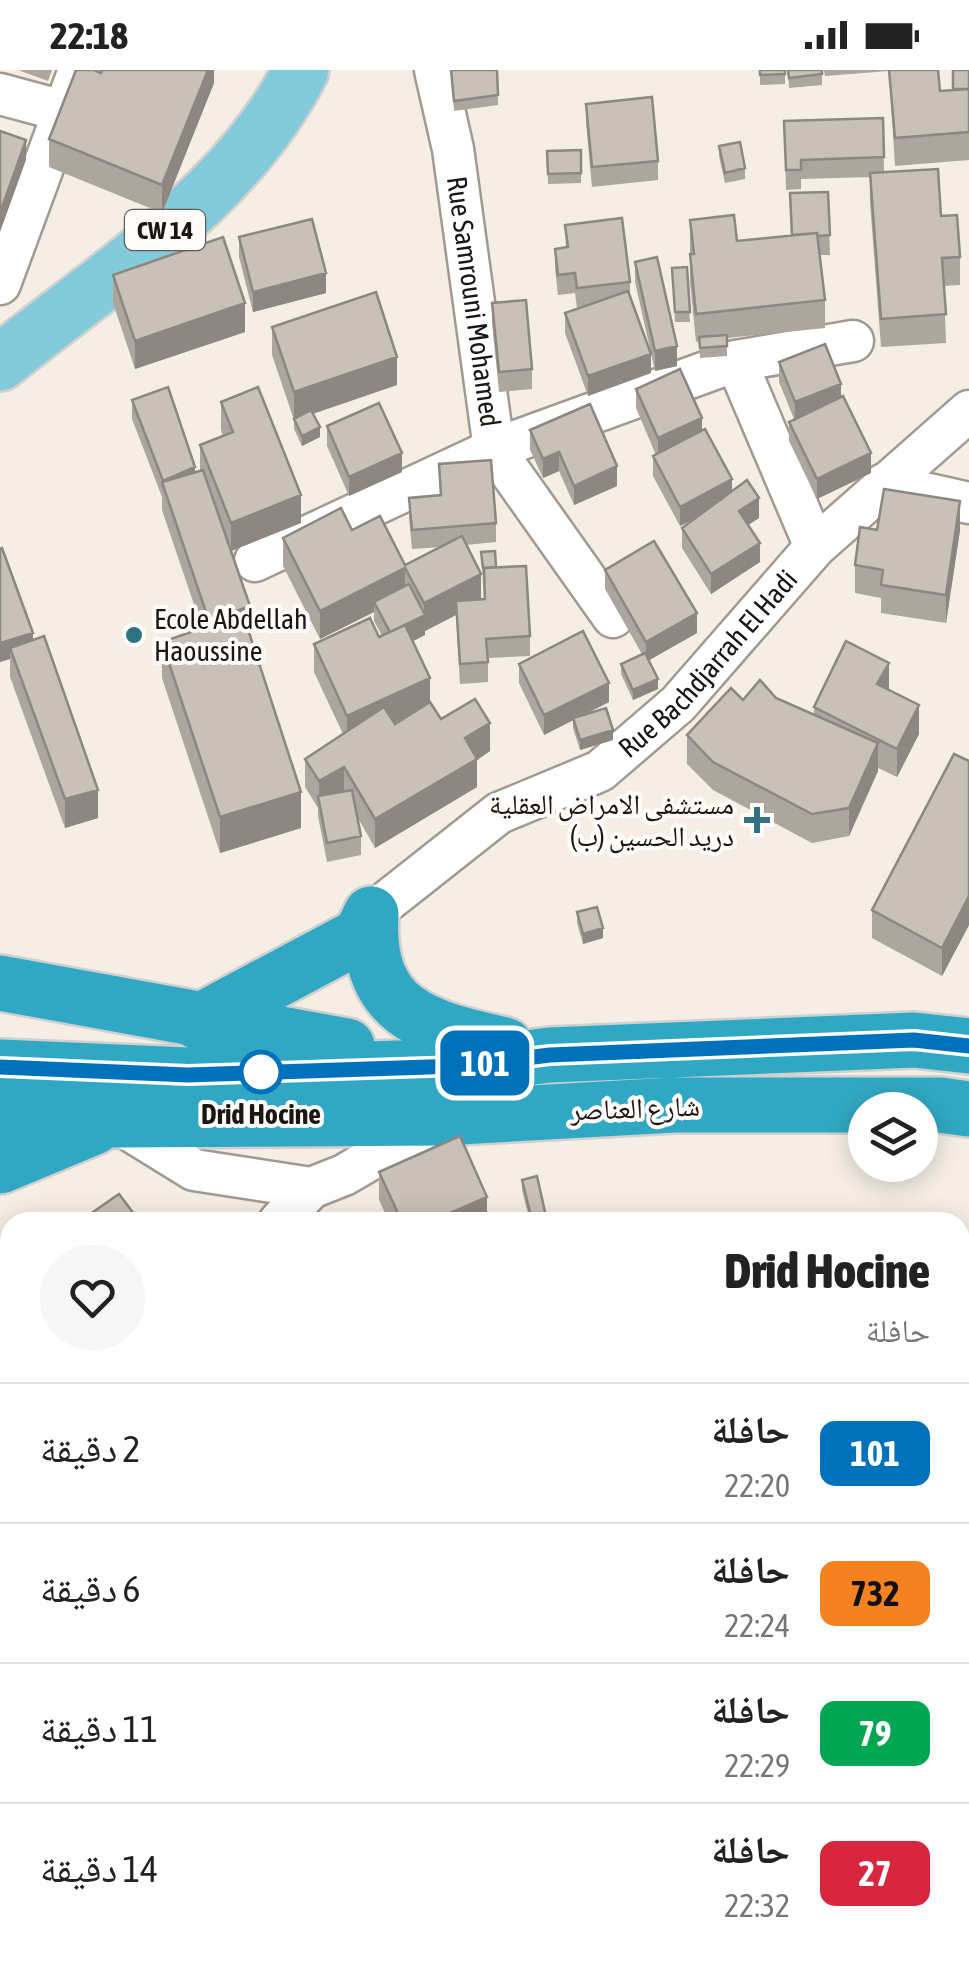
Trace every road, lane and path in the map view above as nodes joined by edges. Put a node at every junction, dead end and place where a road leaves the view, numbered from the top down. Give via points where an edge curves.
1 (79, 70) edge
2 (302, 70) edge
3 (435, 70) edge
4 (0, 94) edge
5 (63, 111) junction
6 (0, 284) edge
7 (853, 341) dead end
8 (736, 361) junction
9 (0, 363) edge
10 (969, 411) edge
11 (494, 448) junction
12 (884, 484) junction
13 (969, 503) edge
14 (814, 547) junction
15 (255, 561) dead end
16 (612, 617) dead end
17 (372, 914) junction
18 (0, 982) edge
19 (198, 1022) junction
20 (969, 1046) edge
21 (550, 1055) junction
22 (459, 1066) junction
23 (0, 1067) edge
24 (969, 1110) edge
25 (0, 1114) edge
26 (441, 1118) junction
27 (113, 1120) junction
28 (0, 1166) edge
29 (311, 1188) junction
30 (288, 1212) edge

1 - 5 street
2 - 9 main road, CW 14 via 284,105 216,189
3 - 11 street, Rue Samrouni Mohamed
4 - 5 street
5 - 6 street
7 - 8 street
8 - 11 street
8 - 14 street
10 - 12 street, Rue Bachdjarrah El Hadi
11 - 15 street
11 - 16 street, Rue Samrouni Mohamed
12 - 13 street
12 - 14 street, Rue Bachdjarrah El Hadi
14 - 17 street, Rue Bachdjarrah El Hadi via 678,704 600,770 499,813
17 - 19 highway via 361,936
17 - 21 highway via 369,951 390,1002 440,1031
18 - 19 highway
19 - 22 highway
20 - 21 highway via 914,1040
21 - 22 highway
22 - 23 highway via 188,1075
24 - 26 highway, شارع العناصر via 674,1105
25 - 27 highway, شارع العناصر
26 - 27 highway, شارع العناصر
26 - 29 street
27 - 28 highway
27 - 29 street via 194,1170
29 - 30 street

